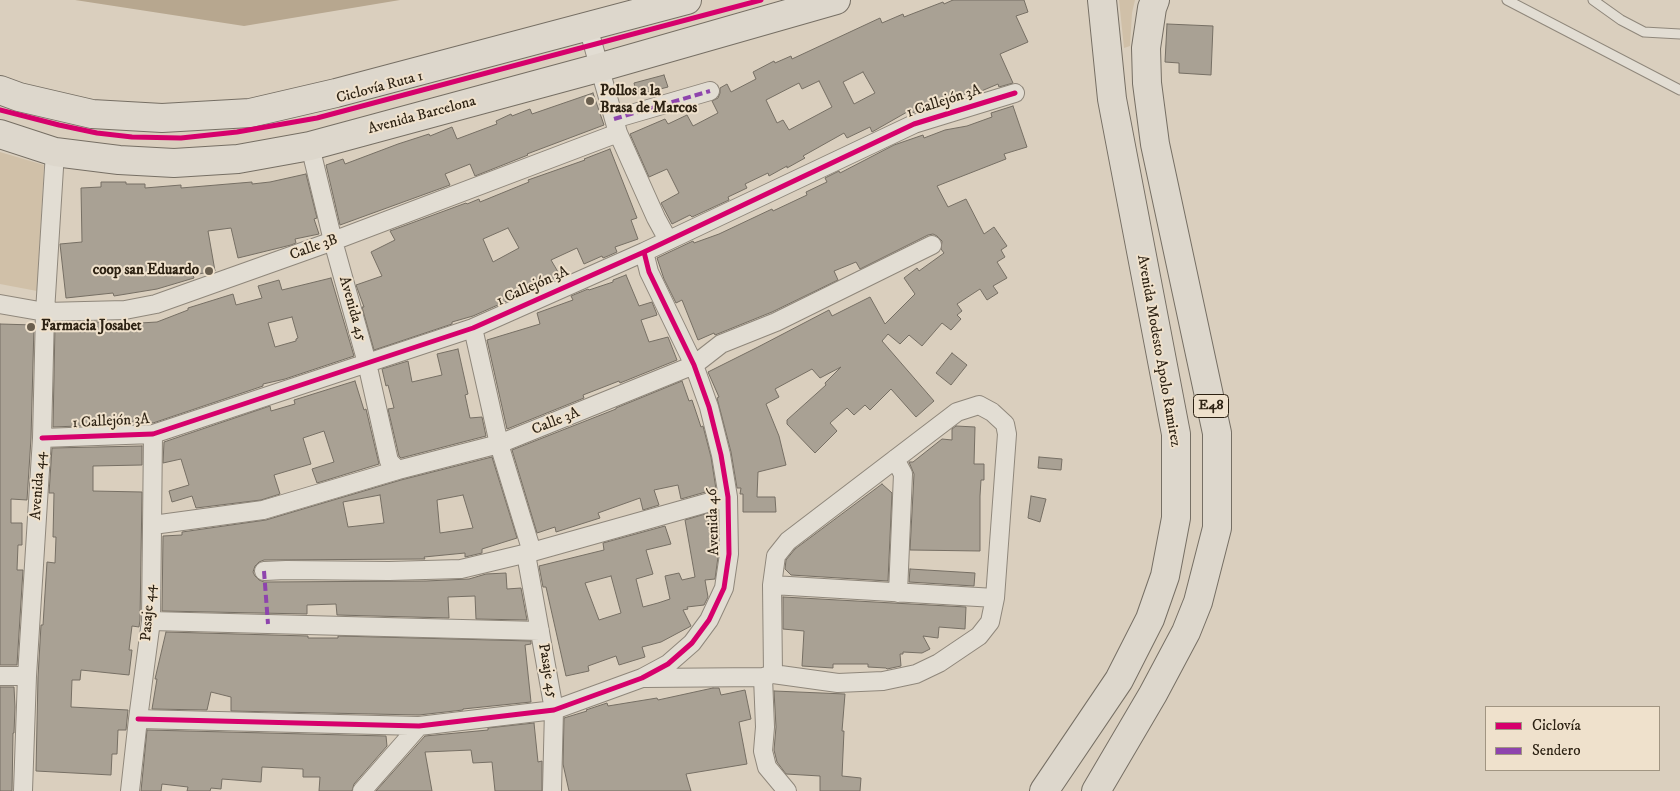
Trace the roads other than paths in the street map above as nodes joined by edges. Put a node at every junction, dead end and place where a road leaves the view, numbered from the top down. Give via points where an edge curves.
1 (687, 0) edge
2 (836, 0) edge
3 (1156, 0) edge
4 (1507, 0) edge
5 (1593, 0) edge
6 (1101, 4) edge
7 (588, 27) junction
8 (1680, 34) edge
9 (598, 68) junction
10 (0, 90) edge
11 (1680, 90) edge
12 (710, 91) dead end
13 (1014, 93) dead end
14 (616, 126) junction
15 (0, 134) edge
16 (310, 146) junction
17 (55, 152) junction
18 (668, 240) junction
19 (333, 241) junction
20 (932, 244) dead end
21 (644, 252) junction
22 (0, 304) edge
23 (45, 312) junction
24 (472, 328) junction
25 (367, 364) junction
26 (694, 365) junction
27 (153, 434) junction
28 (42, 438) junction
29 (499, 444) junction
30 (895, 459) junction
31 (398, 470) junction
32 (728, 496) junction
33 (153, 525) junction
34 (529, 553) junction
35 (264, 571) dead end
36 (772, 585) junction
37 (898, 593) junction
38 (995, 598) junction
39 (151, 622) junction
40 (540, 631) junction
41 (768, 675) junction
42 (0, 676) edge
43 (27, 676) junction
44 (642, 678) junction
45 (554, 710) junction
46 (138, 719) junction
47 (419, 726) junction
48 (552, 790) edge
49 (24, 791) edge
50 (130, 791) edge
51 (362, 791) edge
52 (787, 791) edge
53 (1044, 791) edge
54 (1096, 791) edge

1 - 7 main road
2 - 9 main road, Avenida Barcelona
3 - 54 main road, E48 via 1146,48 1147,82 1155,144 1217,433 1217,528 1198,602 1186,632
4 - 11 lane
5 - 8 lane via 1644,32
6 - 53 main road, Avenida Modesto Apolo Ramirez / E48 via 1112,99 1176,434 1176,518 1165,576 1150,619 1119,680
7 - 9 street
7 - 10 main road via 250,113 162,118 92,114
9 - 14 street
9 - 16 main road, Avenida Barcelona
12 - 14 street, Calle 3B
13 - 18 street, 1 Callejón 3A via 914,124
14 - 18 street
14 - 19 street, Calle 3B
15 - 17 main road, Avenida Barcelona
16 - 17 main road, Avenida Barcelona via 238,159 174,163
16 - 19 street, Avenida 45
17 - 23 street, Avenida 44
18 - 21 street, 1 Callejón 3A
19 - 23 street, Calle 3B via 156,304 125,310
19 - 25 street, Avenida 45
20 - 26 street, Calle 3A via 776,322 721,344
21 - 24 street, 1 Callejón 3A
21 - 26 street, Avenida 46 via 649,272
22 - 23 street, Calle 3B
23 - 28 street, Avenida 44
24 - 25 street, 1 Callejón 3A
24 - 29 street, Pasaje 45
25 - 27 street, 1 Callejón 3A
25 - 31 street, Avenida 45 via 389,460
26 - 29 street, Calle 3A
26 - 32 street, Avenida 46 via 709,407
27 - 28 street, 1 Callejón 3A
27 - 33 street, Pasaje 44
28 - 43 street, Avenida 44
29 - 31 street, Calle 3A
29 - 34 street, Pasaje 45
30 - 36 street via 788,541 776,556
30 - 37 street via 903,474
30 - 38 street via 957,412 979,404 1005,424 1007,434
31 - 33 street, Calle 3A via 263,510
32 - 34 street
32 - 44 street, Avenida 46 via 729,554 724,588 709,620 692,644 668,664
33 - 39 street, Pasaje 44
34 - 35 street via 461,570
34 - 40 street, Pasaje 45
36 - 37 street
36 - 41 street
37 - 38 street
38 - 41 street via 990,622 979,636 940,663 916,674 883,681 838,683
39 - 40 street
39 - 46 street, Pasaje 44
40 - 45 street, Pasaje 45
41 - 44 street
41 - 52 street via 763,750 767,768
42 - 43 street
43 - 49 street, Avenida 44
44 - 45 street, Avenida 46
45 - 47 street, Avenida 46
45 - 48 street, Pasaje 45
46 - 47 street, Avenida 46
46 - 50 street, Pasaje 44
47 - 51 street

